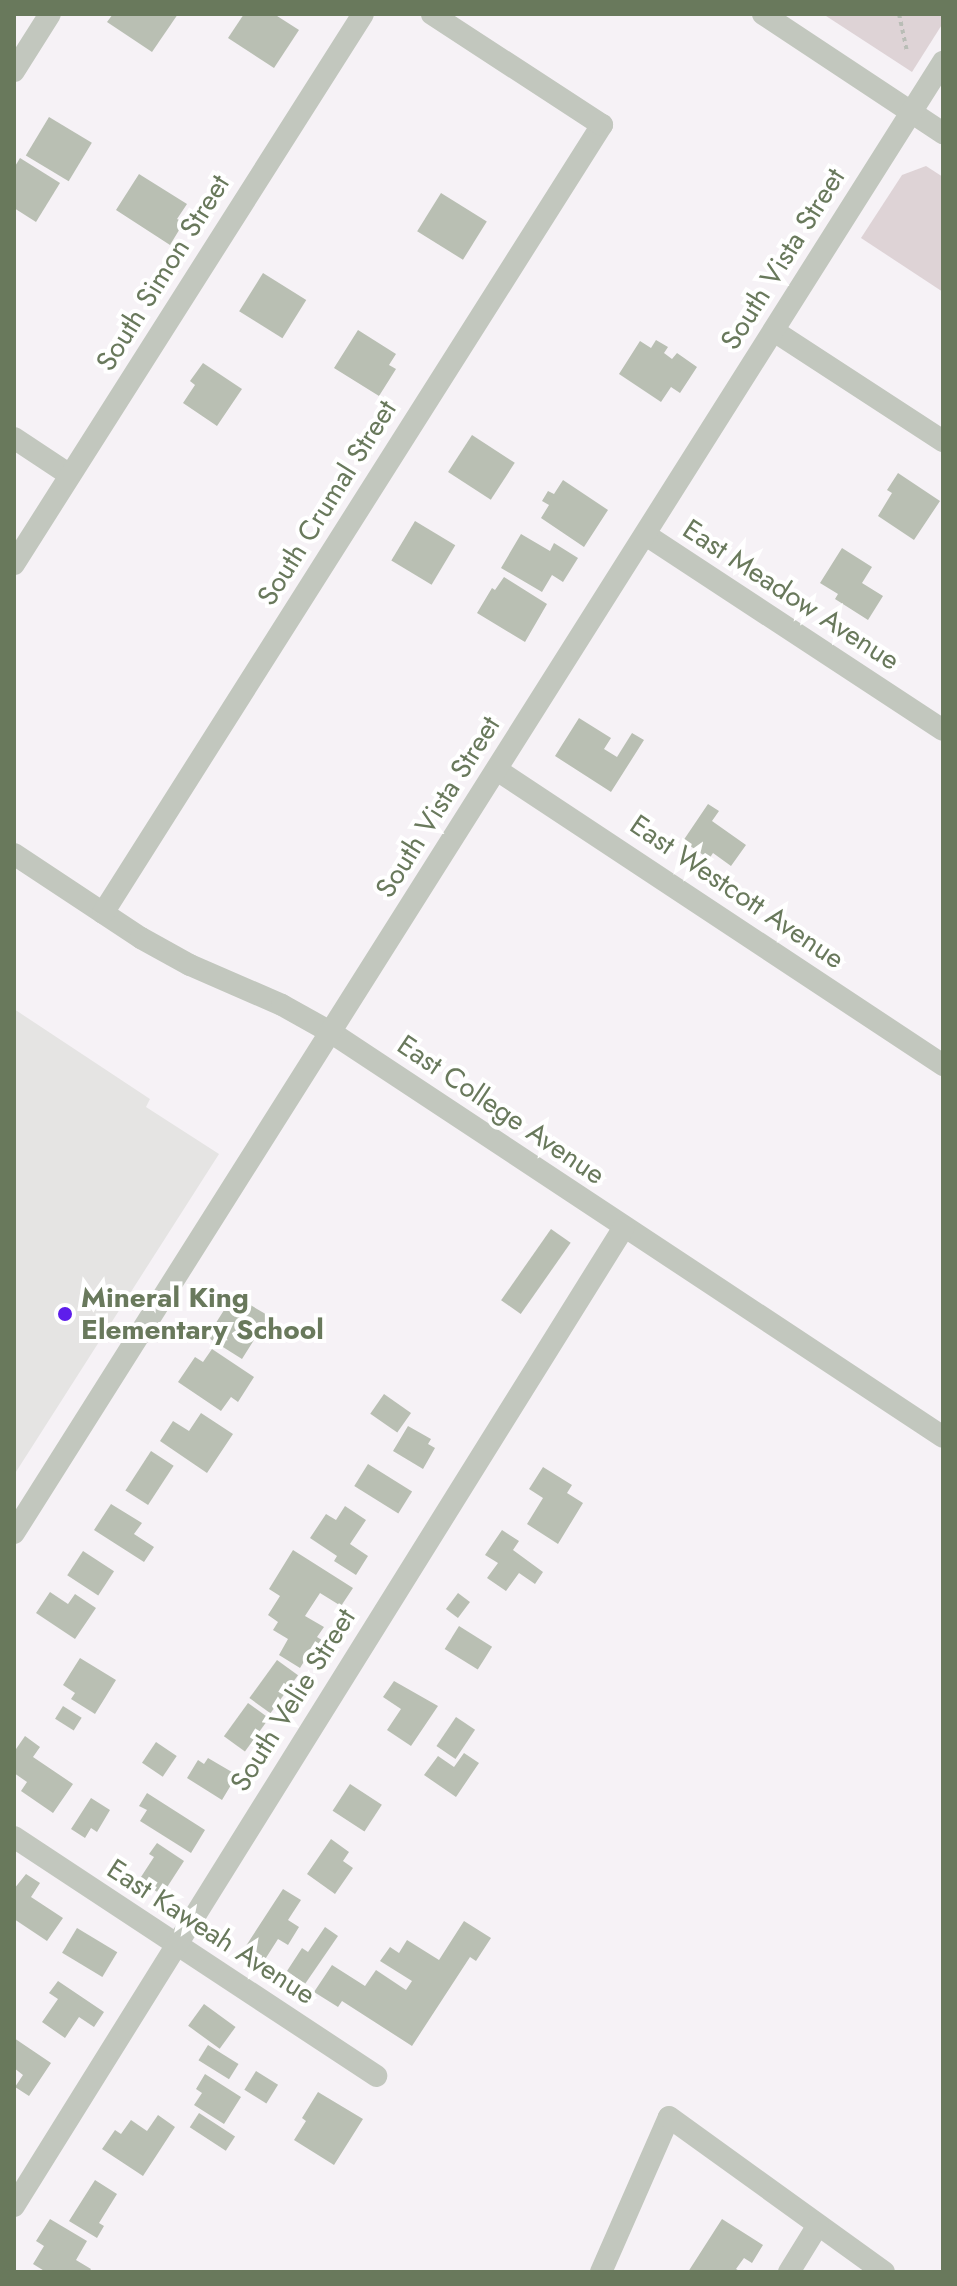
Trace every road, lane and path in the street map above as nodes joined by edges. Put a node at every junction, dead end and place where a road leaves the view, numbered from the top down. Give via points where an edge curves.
1 (50, 14) edge
2 (363, 14) edge
3 (432, 14) edge
4 (763, 14) edge
5 (899, 14) edge
6 (907, 51) dead end
7 (943, 62) edge
8 (14, 71) edge
9 (912, 112) junction
10 (943, 133) edge
11 (774, 331) junction
12 (14, 438) edge
13 (943, 441) edge
14 (70, 475) junction
15 (646, 535) junction
16 (14, 564) edge
17 (943, 730) edge
18 (497, 770) junction
19 (14, 854) edge
20 (103, 913) junction
21 (332, 1033) junction
22 (943, 1065) edge
23 (624, 1227) junction
24 (943, 1437) edge
25 (14, 1533) edge
26 (14, 1837) edge
27 (176, 1945) junction
28 (376, 2076) dead end
29 (14, 2206) edge
30 (818, 2225) junction
31 (601, 2272) edge
32 (789, 2272) edge
33 (883, 2272) edge

1 - 8 street
2 - 14 street, South Simon Street
3 - 20 street, South Crumal Street via 602,125
4 - 9 street
5 - 6 path
7 - 9 street, South Vista Street
9 - 10 street
9 - 11 street, South Vista Street
11 - 13 street
11 - 15 street, South Vista Street
12 - 14 street
14 - 16 street, South Simon Street
15 - 17 street, East Meadow Avenue
15 - 18 street, South Vista Street
18 - 21 street, South Vista Street
18 - 22 street, East Westcott Avenue
19 - 20 street, East College Avenue
20 - 21 street, East College Avenue via 190,965
21 - 23 street, East College Avenue
21 - 25 street, South Vista Street
23 - 24 street, East College Avenue
23 - 27 street, South Velie Street
26 - 27 street, East Kaweah Avenue
27 - 28 street, East Kaweah Avenue
27 - 29 street, South Velie Street
30 - 31 street via 669,2117
30 - 32 street
30 - 33 street

